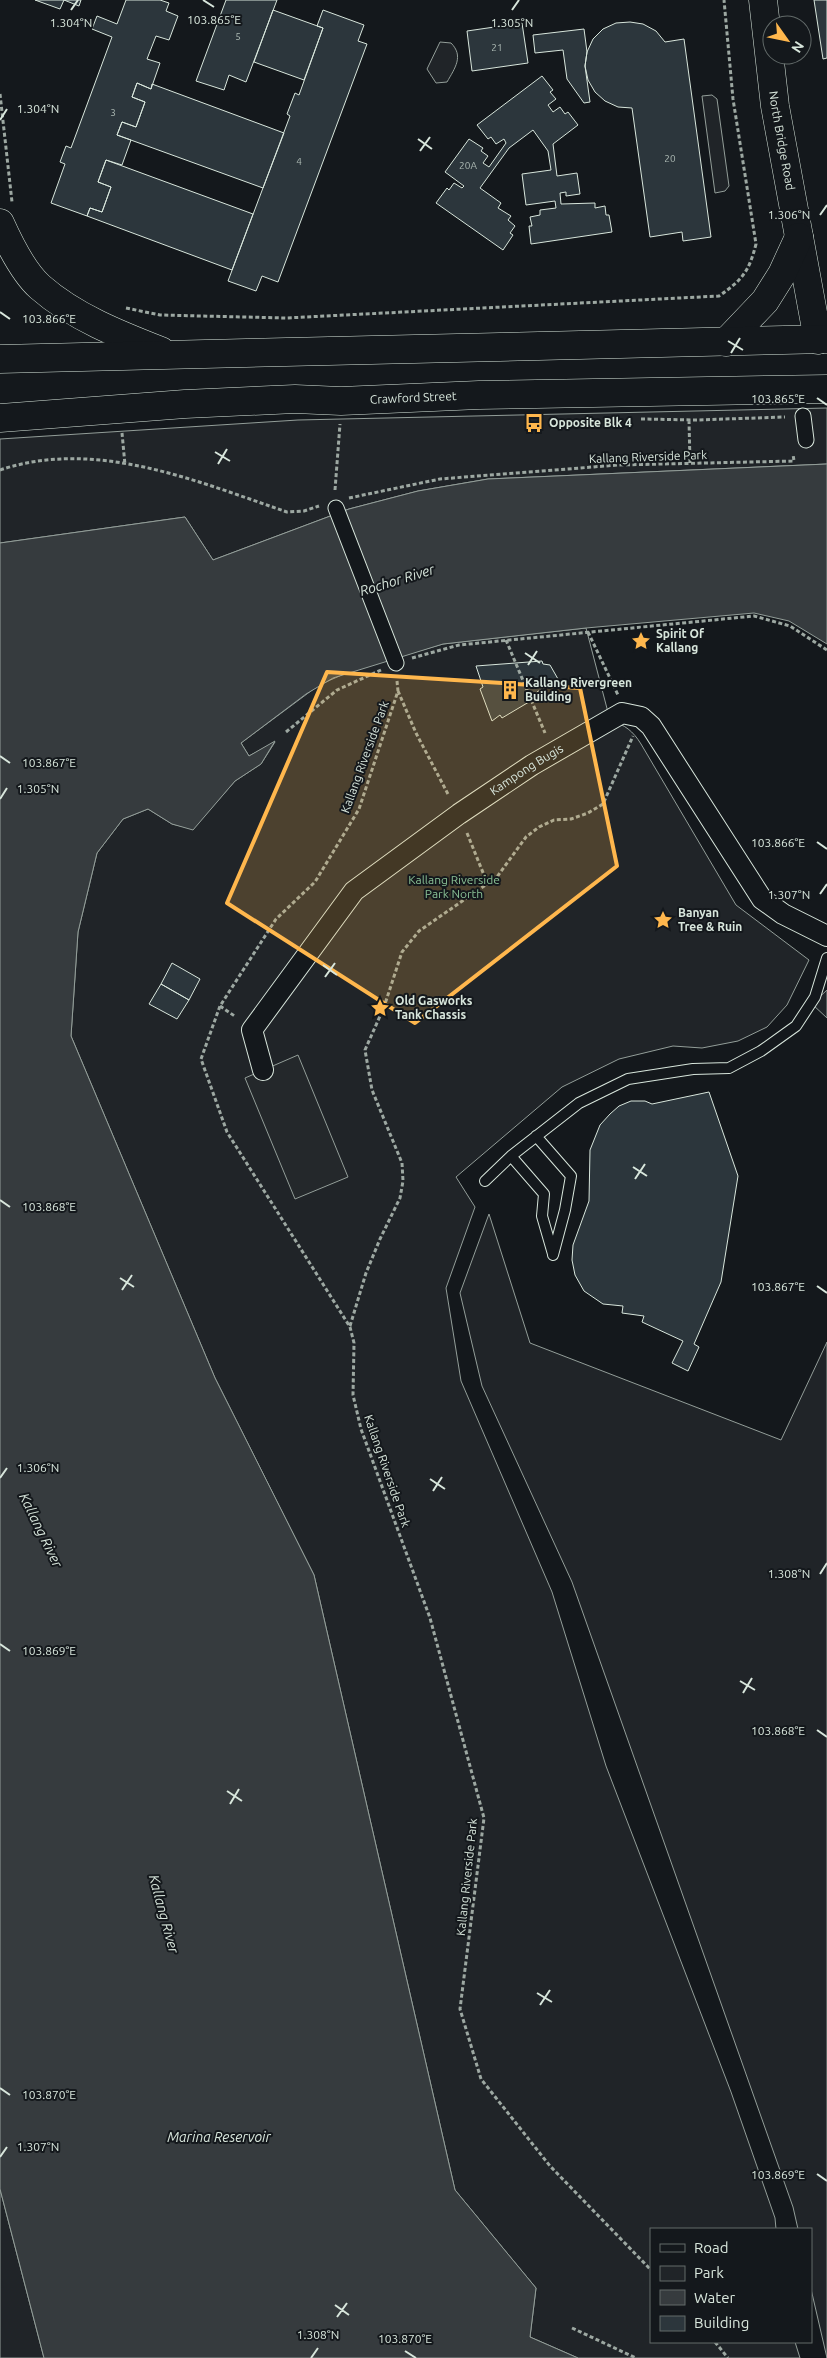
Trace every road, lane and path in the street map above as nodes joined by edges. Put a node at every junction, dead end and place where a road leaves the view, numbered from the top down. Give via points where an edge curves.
1 (724, 0) edge
2 (763, 0) edge
3 (0, 94) edge
4 (6, 217) edge
5 (799, 237) junction
6 (122, 307) dead end
7 (726, 342) junction
8 (824, 346) edge
9 (174, 356) junction
10 (0, 359) edge
11 (827, 389) edge
12 (341, 401) junction
13 (120, 409) junction
14 (803, 416) dead end
15 (0, 418) edge
16 (689, 420) dead end
17 (806, 440) joint
18 (690, 463) junction
19 (125, 465) junction
20 (0, 470) edge
21 (335, 504) junction
22 (588, 632) junction
23 (506, 640) junction
24 (827, 650) edge
25 (396, 663) junction
26 (398, 691) junction
27 (634, 715) junction
28 (286, 732) dead end
29 (553, 752) junction
30 (459, 814) junction
31 (488, 885) junction
32 (827, 936) edge
33 (827, 958) edge
34 (263, 1070) dead end
35 (536, 1136) junction
36 (511, 1156) junction
37 (485, 1181) dead end
38 (350, 1327) junction
39 (650, 2269) edge
40 (572, 2328) dead end
41 (716, 2343) edge
42 (636, 2358) edge
43 (728, 2358) edge

1 - 6 path via 733,99 756,244 752,262 741,280 718,296 286,318 160,315
2 - 5 main road, North Bridge Road via 775,106
3 - 4 path
4 - 9 main road via 12,249 39,286 93,320
5 - 7 main road via 765,301
5 - 8 main road, North Bridge Road
7 - 8 main road
7 - 9 main road
9 - 10 main road
11 - 12 main road, Crawford Street via 479,395
12 - 13 main road, Crawford Street via 295,399
12 - 21 path
13 - 15 main road, Crawford Street
13 - 19 path
14 - 17 street
16 - 18 path
17 - 18 path, Kallang Riverside Park via 792,439 794,461
18 - 21 path, Kallang Riverside Park via 618,465 440,479
19 - 20 path, Kallang Riverside Park via 91,458 51,458
19 - 21 path, Kallang Riverside Park via 179,475 288,512
21 - 25 street
22 - 23 path
22 - 24 path via 754,616 790,626
22 - 27 path
23 - 25 path via 459,645
23 - 29 path
25 - 26 path, Kallang Riverside Park
25 - 28 path via 337,690
26 - 30 path
26 - 38 path, Kallang Riverside Park via 359,809 315,882 276,919 220,1006 201,1059 227,1132
27 - 29 street, Kampong Bugis via 616,715
27 - 31 path via 603,804 588,813 554,820 539,827 526,837
27 - 32 street via 651,726 659,737 762,899 783,914
29 - 30 street, Kampong Bugis
30 - 31 path
30 - 34 street, Kampong Bugis via 346,900 252,1030
31 - 38 path via 418,931 409,941 365,1050 372,1090 402,1163 403,1181 400,1198 373,1256
33 - 35 lane via 815,997 796,1026 761,1052 729,1068 693,1069 628,1079 579,1103
35 - 36 lane
35 - 36 lane via 571,1176 554,1255 542,1216 544,1194
36 - 37 lane
38 - 39 path, Kallang Riverside Park via 354,1343 353,1395 361,1429 430,1618 484,1818 460,2009 481,2079 550,2166
40 - 42 path
41 - 43 path

